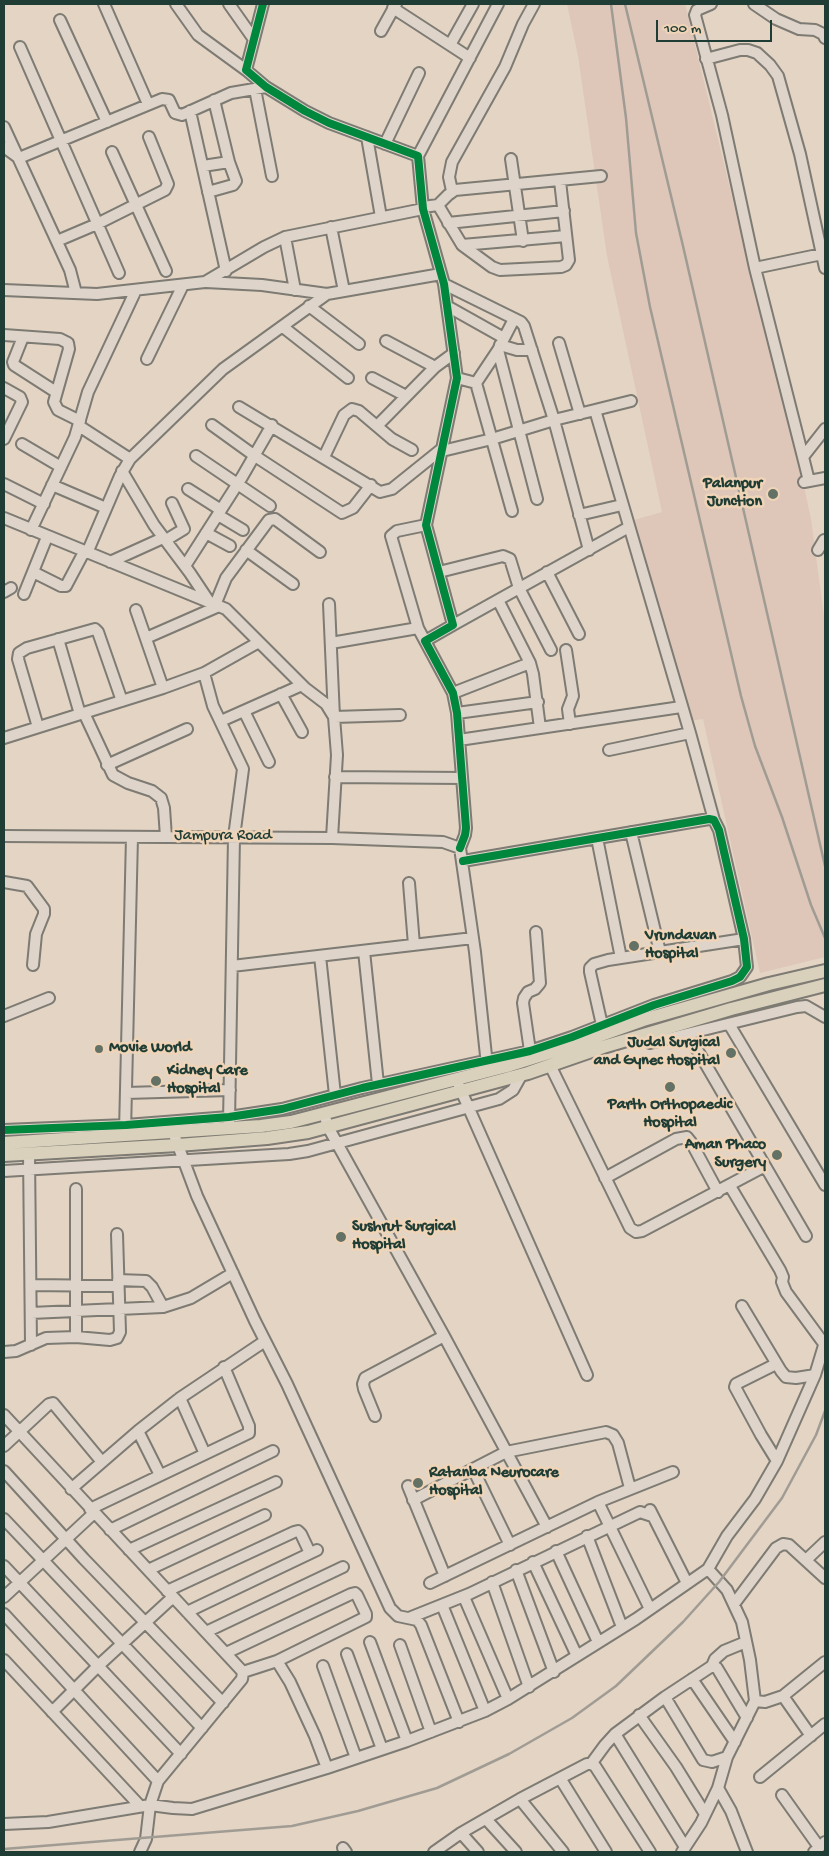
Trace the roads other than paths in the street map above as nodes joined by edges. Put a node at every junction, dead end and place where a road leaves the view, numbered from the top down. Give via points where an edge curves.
1 (104, 4) edge
2 (176, 4) edge
3 (229, 4) edge
4 (263, 4) edge
5 (473, 4) edge
6 (498, 4) edge
7 (534, 4) edge
8 (711, 4) edge
9 (754, 4) edge
10 (394, 6) edge
11 (60, 20) dead end
12 (381, 31) dead end
13 (253, 38) junction
14 (825, 38) edge
15 (450, 45) junction
16 (20, 47) dead end
17 (470, 58) junction
18 (706, 59) junction
19 (246, 70) junction
20 (419, 73) dead end
21 (260, 88) junction
22 (214, 100) junction
23 (148, 104) junction
24 (190, 111) junction
25 (107, 122) junction
26 (4, 127) edge
27 (149, 137) dead end
28 (367, 137) junction
29 (60, 142) junction
30 (385, 144) junction
31 (4, 147) edge
32 (112, 152) dead end
33 (418, 156) junction
34 (19, 158) junction
35 (511, 159) dead end
36 (229, 162) junction
37 (203, 166) junction
38 (272, 176) dead end
39 (601, 176) dead end
40 (560, 182) junction
41 (515, 185) junction
42 (452, 191) junction
43 (208, 192) junction
44 (137, 204) junction
45 (438, 204) junction
46 (423, 208) junction
47 (564, 211) junction
48 (518, 216) junction
49 (381, 217) junction
50 (448, 223) junction
51 (97, 224) junction
52 (331, 227) junction
53 (566, 236) junction
54 (285, 237) junction
55 (57, 241) junction
56 (523, 241) junction
57 (462, 245) junction
58 (822, 254) junction
59 (755, 268) junction
60 (825, 268) edge
61 (166, 271) dead end
62 (226, 271) junction
63 (119, 273) dead end
64 (442, 279) junction
65 (205, 282) junction
66 (183, 285) junction
67 (4, 290) edge
68 (136, 290) junction
69 (295, 290) junction
70 (344, 290) junction
71 (76, 293) junction
72 (327, 294) junction
73 (309, 306) junction
74 (447, 306) junction
75 (514, 319) junction
76 (283, 326) junction
77 (4, 335) edge
78 (23, 337) junction
79 (386, 341) dead end
80 (559, 343) dead end
81 (359, 344) dead end
82 (501, 344) junction
83 (532, 350) junction
84 (454, 353) junction
85 (147, 358) dead end
86 (435, 367) junction
87 (348, 378) dead end
88 (372, 378) dead end
89 (457, 378) junction
90 (476, 383) junction
91 (4, 388) edge
92 (56, 392) junction
93 (406, 396) junction
94 (631, 401) dead end
95 (240, 407) dead end
96 (595, 410) junction
97 (580, 414) junction
98 (554, 420) junction
99 (80, 423) junction
100 (212, 425) dead end
101 (272, 425) junction
102 (377, 426) junction
103 (825, 429) edge
104 (519, 431) junction
105 (4, 439) edge
106 (492, 439) junction
107 (22, 444) dead end
108 (412, 450) dead end
109 (442, 450) junction
110 (196, 456) dead end
111 (255, 456) junction
112 (324, 457) junction
113 (803, 457) junction
114 (130, 459) junction
115 (61, 467) junction
116 (122, 471) junction
117 (825, 478) edge
118 (4, 484) edge
119 (238, 484) junction
120 (52, 485) junction
121 (371, 486) junction
122 (188, 489) dead end
123 (537, 499) dead end
124 (172, 503) dead end
125 (44, 504) junction
126 (622, 505) junction
127 (270, 506) dead end
128 (106, 508) junction
129 (512, 511) dead end
130 (219, 513) junction
131 (580, 515) junction
132 (5, 522) edge
133 (426, 525) junction
134 (629, 527) junction
135 (31, 530) junction
136 (243, 530) dead end
137 (206, 532) junction
138 (47, 537) junction
139 (164, 539) junction
140 (230, 546) dead end
141 (246, 550) junction
142 (589, 550) junction
143 (85, 552) junction
144 (320, 552) dead end
145 (110, 562) junction
146 (185, 566) junction
147 (32, 572) junction
148 (439, 572) junction
149 (548, 572) junction
150 (293, 584) dead end
151 (519, 588) junction
152 (24, 594) dead end
153 (498, 600) junction
154 (329, 604) dead end
155 (215, 605) junction
156 (136, 610) dead end
157 (453, 625) junction
158 (418, 628) junction
159 (579, 634) dead end
160 (146, 638) junction
161 (58, 639) junction
162 (425, 641) junction
163 (259, 642) junction
164 (331, 643) junction
165 (551, 650) dead end
166 (566, 650) dead end
167 (530, 663) junction
168 (204, 673) junction
169 (302, 685) junction
170 (163, 688) junction
171 (453, 693) junction
172 (281, 694) junction
173 (122, 701) junction
174 (538, 702) junction
175 (681, 706) junction
176 (244, 710) junction
177 (82, 713) junction
178 (457, 713) junction
179 (400, 715) dead end
180 (334, 717) junction
181 (221, 721) junction
182 (570, 724) junction
183 (38, 727) junction
184 (540, 728) junction
185 (187, 729) dead end
186 (302, 732) dead end
187 (690, 733) junction
188 (4, 738) edge
189 (459, 740) junction
190 (608, 750) dead end
191 (269, 762) dead end
192 (107, 765) junction
193 (335, 777) junction
194 (462, 778) junction
195 (714, 820) junction
196 (631, 832) junction
197 (4, 836) edge
198 (132, 837) junction
199 (166, 837) junction
200 (234, 838) junction
201 (332, 838) junction
202 (597, 838) junction
203 (460, 848) junction
204 (462, 861) junction
205 (4, 882) edge
206 (408, 884) dead end
207 (536, 932) dead end
208 (473, 938) junction
209 (744, 939) junction
210 (414, 945) junction
211 (364, 951) junction
212 (660, 952) junction
213 (320, 956) junction
214 (621, 958) junction
215 (33, 965) dead end
216 (232, 966) junction
217 (825, 971) edge
218 (825, 985) edge
219 (49, 998) dead end
220 (4, 1016) edge
221 (825, 1017) edge
222 (729, 1024) junction
223 (688, 1034) junction
224 (602, 1035) junction
225 (650, 1043) dead end
226 (530, 1051) junction
227 (550, 1065) junction
228 (488, 1071) junction
229 (522, 1074) junction
230 (378, 1084) junction
231 (458, 1085) junction
232 (230, 1090) junction
233 (126, 1093) junction
234 (335, 1095) junction
235 (468, 1108) junction
236 (324, 1114) junction
237 (229, 1123) junction
238 (328, 1127) junction
239 (4, 1130) edge
240 (125, 1130) junction
241 (173, 1132) junction
242 (267, 1138) junction
243 (4, 1143) edge
244 (337, 1143) junction
245 (178, 1145) junction
246 (29, 1154) junction
247 (4, 1155) edge
248 (248, 1156) junction
249 (184, 1160) junction
250 (765, 1166) junction
251 (4, 1171) edge
252 (29, 1171) junction
253 (605, 1178) junction
254 (825, 1184) edge
255 (730, 1186) junction
256 (76, 1189) dead end
257 (718, 1192) junction
258 (117, 1234) dead end
259 (806, 1236) dead end
260 (233, 1273) junction
261 (118, 1283) junction
262 (31, 1285) junction
263 (77, 1286) junction
264 (742, 1306) dead end
265 (163, 1307) junction
266 (118, 1310) junction
267 (77, 1311) junction
268 (32, 1313) junction
269 (76, 1336) junction
270 (444, 1336) junction
271 (265, 1340) junction
272 (825, 1344) edge
273 (31, 1345) junction
274 (4, 1352) edge
275 (776, 1364) junction
276 (224, 1367) junction
277 (587, 1375) dead end
278 (815, 1375) junction
279 (180, 1398) junction
280 (4, 1416) edge
281 (375, 1416) dead end
282 (18, 1431) junction
283 (138, 1431) junction
284 (4, 1446) edge
285 (273, 1451) dead end
286 (506, 1452) junction
287 (206, 1454) junction
288 (102, 1462) junction
289 (777, 1462) junction
290 (473, 1469) junction
291 (4, 1471) edge
292 (673, 1472) dead end
293 (160, 1475) junction
294 (276, 1482) dead end
295 (408, 1486) dead end
296 (630, 1488) junction
297 (71, 1489) junction
298 (413, 1500) junction
299 (598, 1502) junction
300 (92, 1511) junction
301 (265, 1515) dead end
302 (4, 1519) edge
303 (547, 1527) junction
304 (610, 1527) junction
305 (110, 1530) junction
306 (587, 1536) junction
307 (66, 1539) junction
308 (825, 1542) edge
309 (510, 1545) junction
310 (129, 1550) junction
311 (556, 1551) junction
312 (806, 1560) junction
313 (42, 1561) junction
314 (533, 1562) junction
315 (4, 1566) edge
316 (343, 1567) dead end
317 (708, 1569) junction
318 (148, 1570) junction
319 (516, 1570) junction
320 (444, 1576) junction
321 (825, 1578) edge
322 (20, 1582) junction
323 (492, 1582) junction
324 (430, 1583) dead end
325 (686, 1583) junction
326 (170, 1594) junction
327 (464, 1596) junction
328 (4, 1597) edge
329 (734, 1604) junction
330 (442, 1605) junction
331 (650, 1609) junction
332 (187, 1612) junction
333 (4, 1614) edge
334 (408, 1618) junction
335 (145, 1623) junction
336 (622, 1627) junction
337 (206, 1632) junction
338 (370, 1642) dead end
339 (598, 1642) junction
340 (746, 1642) junction
341 (121, 1645) junction
342 (400, 1645) dead end
343 (226, 1653) junction
344 (347, 1654) dead end
345 (577, 1656) junction
346 (4, 1660) edge
347 (277, 1661) junction
348 (825, 1662) edge
349 (98, 1666) junction
350 (323, 1666) dead end
351 (712, 1666) junction
352 (243, 1672) junction
353 (554, 1672) junction
354 (692, 1679) junction
355 (528, 1687) junction
356 (73, 1690) junction
357 (783, 1696) junction
358 (665, 1697) junction
359 (508, 1699) junction
360 (755, 1701) junction
361 (223, 1703) junction
362 (485, 1711) junction
363 (52, 1712) junction
364 (639, 1715) junction
365 (748, 1718) junction
366 (459, 1722) junction
367 (825, 1724) edge
368 (202, 1728) junction
369 (431, 1732) junction
370 (615, 1734) junction
371 (811, 1736) junction
372 (407, 1741) junction
373 (735, 1742) junction
374 (382, 1750) junction
375 (181, 1754) junction
376 (356, 1758) junction
377 (728, 1758) junction
378 (592, 1764) junction
379 (327, 1768) junction
380 (760, 1777) dead end
381 (560, 1778) junction
382 (158, 1781) junction
383 (718, 1788) junction
384 (782, 1795) dead end
385 (520, 1799) junction
386 (145, 1806) junction
387 (706, 1814) junction
388 (486, 1818) junction
389 (4, 1824) edge
390 (461, 1833) junction
391 (819, 1847) edge
392 (684, 1850) edge
393 (140, 1852) edge
394 (437, 1852) edge
395 (478, 1852) edge
396 (516, 1852) edge
397 (564, 1852) edge
398 (606, 1852) edge
399 (650, 1852) edge
400 (747, 1852) edge

1 - 23 street
2 - 19 street via 198,35
3 - 13 street
4 - 13 street
5 - 15 street
6 - 17 street
7 - 42 street via 505,67 452,162 449,176
8 - 18 street via 697,10 695,15
9 - 14 street via 776,19 799,29 815,30
10 - 12 street
10 - 15 street
11 - 25 street
13 - 19 street
15 - 17 street
16 - 29 street
17 - 33 street
18 - 58 street via 748,50 764,59 778,76 800,154
18 - 59 street via 722,115
19 - 21 street
20 - 30 street
21 - 22 street
21 - 28 street via 329,123
21 - 38 street
22 - 24 street
22 - 36 street
23 - 24 street via 162,99 171,102 177,115
23 - 25 street
24 - 37 street
25 - 29 street
26 - 34 street
27 - 44 street via 168,187
28 - 30 street
28 - 49 street
29 - 34 street
29 - 51 street
30 - 33 street
31 - 34 street
32 - 44 street
33 - 46 street
34 - 55 street
35 - 41 street
36 - 37 street
36 - 43 street via 235,183
37 - 43 street
39 - 40 street
40 - 41 street
40 - 47 street
41 - 42 street
41 - 48 street
42 - 45 street
43 - 62 street
44 - 51 street
44 - 61 street
45 - 46 street
45 - 50 street
46 - 49 street
46 - 64 street
47 - 48 street
47 - 53 street
48 - 50 street
48 - 56 street
49 - 52 street
50 - 57 street
51 - 55 street
51 - 63 street
52 - 54 street
52 - 70 street
53 - 56 street
53 - 57 street via 569,260 561,268 500,270
54 - 62 street via 264,246
54 - 69 street
55 - 71 street via 73,276
56 - 57 street
58 - 59 street
58 - 60 street
59 - 113 street
62 - 65 street
64 - 70 street
64 - 74 street
64 - 75 street
65 - 66 street
65 - 69 street
66 - 68 street
66 - 85 street
67 - 71 street
68 - 71 street
68 - 99 street via 88,392
69 - 72 street
70 - 72 street
72 - 73 street
73 - 76 street
73 - 81 street
74 - 82 street
74 - 84 street
75 - 82 street
75 - 83 street via 524,326
76 - 87 street
76 - 114 street via 223,369
77 - 78 street
78 - 92 street via 14,365
78 - 92 street via 60,339 68,343
79 - 86 street
80 - 97 street
82 - 83 street via 517,350
82 - 90 street
82 - 104 street
83 - 98 street
84 - 86 street
84 - 89 street
86 - 93 street
88 - 93 street
89 - 90 street
89 - 109 street
90 - 106 street
91 - 105 street via 22,402
92 - 99 street via 56,407
93 - 102 street
94 - 96 street
95 - 101 street
96 - 97 street
96 - 126 street
97 - 98 street
98 - 104 street
98 - 131 street
99 - 114 street
99 - 115 street
100 - 111 street
101 - 111 street
101 - 112 street
102 - 108 street
102 - 112 street via 355,409 347,411
103 - 113 street
104 - 106 street
104 - 123 street
106 - 109 street
106 - 129 street
107 - 115 street
109 - 121 street via 392,489 380,492
109 - 133 street
110 - 119 street
111 - 119 street
111 - 121 street via 342,513 353,508
112 - 121 street
113 - 117 street via 807,482
114 - 116 street
115 - 120 street
116 - 128 street
116 - 139 street
118 - 125 street
119 - 127 street
119 - 130 street
120 - 125 street
120 - 128 street
122 - 130 street
124 - 139 street via 184,528
125 - 135 street
126 - 131 street
126 - 134 street
128 - 143 street
130 - 136 street
130 - 137 street
131 - 142 street
132 - 135 street
133 - 148 street
133 - 158 street via 397,531 391,536
134 - 142 street
134 - 175 street
135 - 138 street
137 - 140 street
137 - 146 street
138 - 143 street
138 - 147 street
139 - 145 street
139 - 146 street
141 - 144 street via 266,522 272,519
141 - 150 street
141 - 155 street via 226,578
142 - 149 street
143 - 145 street
143 - 147 street via 66,586
145 - 155 street
146 - 155 street
147 - 152 street
148 - 151 street via 503,556 510,559
148 - 157 street
149 - 151 street
149 - 159 street
151 - 153 street
151 - 165 street
153 - 157 street
153 - 167 street
154 - 164 street
155 - 160 street
155 - 163 street via 226,609
156 - 160 street
157 - 162 street
158 - 162 street
158 - 164 street
160 - 170 street
161 - 173 street via 97,630
161 - 177 street
161 - 183 street via 28,648 18,656
162 - 171 street
163 - 168 street
163 - 169 street
164 - 180 street
166 - 182 street via 574,696 568,708
167 - 171 street
167 - 174 street
168 - 170 street
168 - 181 street via 213,706
169 - 172 street
169 - 180 street via 326,704
170 - 173 street
171 - 178 street
172 - 176 street
172 - 186 street
173 - 177 street
174 - 178 street
174 - 184 street
175 - 182 street
175 - 187 street
176 - 181 street
176 - 191 street
177 - 183 street
177 - 192 street
178 - 189 street
179 - 180 street
180 - 193 street
181 - 200 street via 243,769
182 - 184 street
183 - 188 street
184 - 189 street
185 - 192 street
187 - 190 street
187 - 195 street
189 - 194 street
192 - 199 street via 113,775 152,791 160,798
193 - 194 street
193 - 201 street
194 - 203 street via 466,835
195 - 196 street
195 - 209 street
196 - 202 street
196 - 212 street
197 - 198 street, Jampura Road
198 - 199 street, Jampura Road
198 - 233 street
199 - 200 street, Jampura Road
200 - 201 street, Jampura Road
200 - 216 street
201 - 203 street, Jampura Road via 443,842
202 - 204 street
202 - 214 street
203 - 204 street
204 - 208 street
205 - 215 street via 26,886 44,909 36,934
206 - 210 street
207 - 226 street via 540,982 524,998
208 - 210 street
208 - 228 street
209 - 212 street
209 - 224 street via 748,967 740,978 654,1005
210 - 211 street
211 - 213 street
211 - 230 street
212 - 214 street
213 - 216 street
213 - 234 street
214 - 224 street via 594,964 590,968
216 - 232 street
217 - 224 main road via 643,1020
218 - 224 main road via 731,1009
219 - 220 street
221 - 222 street via 806,1006
222 - 223 street
222 - 254 street
223 - 225 street
223 - 250 street
224 - 226 street via 572,1037
224 - 227 main road
224 - 228 main road
226 - 228 street
227 - 229 main road
227 - 253 street
228 - 229 main road
228 - 230 street
228 - 231 main road
229 - 235 street via 508,1094
230 - 234 street
231 - 235 street
231 - 236 main road
231 - 238 main road
232 - 233 street
232 - 237 street
233 - 240 street
234 - 237 street
235 - 244 street
235 - 277 street
236 - 237 main road via 291,1122
236 - 238 street
237 - 240 street
237 - 241 main road
238 - 242 main road
238 - 244 street
239 - 240 street
240 - 241 main road
240 - 243 main road
241 - 245 street
242 - 245 main road
242 - 248 street
244 - 248 street via 289,1154
244 - 270 street
245 - 246 main road
245 - 249 street
246 - 247 main road
246 - 252 street
248 - 249 street
249 - 252 street
249 - 260 street
250 - 255 street
250 - 259 street
251 - 252 street
252 - 262 street
253 - 257 street via 676,1139 686,1138
253 - 257 street via 630,1228 636,1232
255 - 257 street
255 - 272 street via 780,1270 786,1292
256 - 263 street
258 - 261 street
260 - 265 street via 191,1298
260 - 271 street
261 - 263 street
261 - 265 street via 146,1281
261 - 266 street
262 - 263 street
262 - 268 street
263 - 267 street
264 - 275 street
265 - 266 street
266 - 267 street
266 - 269 street via 120,1332 117,1338
267 - 268 street
267 - 269 street
268 - 273 street
269 - 273 street via 46,1338
270 - 281 street via 365,1378 364,1389
270 - 286 street
271 - 276 street
271 - 334 street via 390,1608 398,1616
272 - 278 street
273 - 274 street
275 - 278 street via 786,1377
275 - 289 street via 735,1387
276 - 279 street
276 - 287 street via 250,1432
278 - 289 street
279 - 283 street
279 - 287 street
280 - 282 street
282 - 284 street
282 - 288 street via 53,1403
282 - 297 street
283 - 288 street
283 - 293 street
285 - 305 street
286 - 290 street
286 - 296 street via 610,1432 618,1443
286 - 303 street
287 - 293 street
288 - 297 street
289 - 317 street
290 - 298 street
290 - 309 street
291 - 307 street
292 - 296 street
293 - 300 street
294 - 310 street
295 - 298 street
296 - 299 street
297 - 300 street
298 - 320 street
299 - 303 street
299 - 304 street
300 - 305 street
300 - 307 street
301 - 318 street
302 - 313 street
303 - 309 street
304 - 306 street
304 - 325 street via 640,1512 651,1513
304 - 331 street
305 - 310 street
306 - 311 street
306 - 336 street
307 - 313 street
307 - 335 street
308 - 312 street
309 - 320 street
310 - 318 street
311 - 314 street
311 - 339 street
312 - 321 street
312 - 329 street via 789,1545 779,1546
313 - 322 street
313 - 341 street
314 - 319 street
314 - 345 street
315 - 322 street
316 - 337 street
317 - 325 street
317 - 329 street via 727,1590
318 - 326 street
319 - 323 street
319 - 353 street
320 - 324 street
322 - 328 street
322 - 349 street
323 - 327 street
323 - 355 street
325 - 331 street
326 - 332 street
326 - 332 street via 294,1532 298,1531 314,1552
326 - 335 street
327 - 330 street
327 - 359 street
329 - 340 street
330 - 334 street
330 - 362 street
331 - 336 street
332 - 337 street
333 - 356 street
334 - 366 street via 422,1625
335 - 341 street
335 - 361 street
336 - 339 street
337 - 343 street
338 - 372 street
339 - 345 street
340 - 351 street via 724,1651
340 - 360 street
341 - 349 street
341 - 368 street
342 - 369 street
343 - 347 street via 356,1594 366,1616
343 - 352 street
344 - 374 street
345 - 353 street
346 - 363 street
347 - 352 street
347 - 379 street via 307,1718
348 - 357 street
349 - 356 street
349 - 375 street
350 - 376 street
351 - 354 street
351 - 365 street via 717,1668
352 - 361 street via 242,1679
353 - 355 street
354 - 358 street
354 - 373 street
355 - 359 street
356 - 363 street
356 - 382 street
357 - 360 street via 765,1702
357 - 371 street
358 - 364 street
358 - 377 street via 703,1760 712,1762
359 - 362 street
360 - 365 street
361 - 368 street
362 - 366 street
363 - 386 street
364 - 370 street
364 - 387 street
365 - 373 street
366 - 369 street
367 - 371 street
368 - 375 street
369 - 372 street
370 - 378 street
370 - 392 street
371 - 380 street
372 - 374 street
373 - 377 street
374 - 376 street
375 - 382 street
376 - 379 street
377 - 383 street
378 - 381 street
378 - 399 street
379 - 386 street via 192,1808
381 - 385 street
381 - 398 street
382 - 386 street
383 - 387 street
383 - 400 street
384 - 391 street
385 - 388 street
385 - 397 street
386 - 389 street via 48,1822
386 - 393 street via 146,1839
387 - 392 street
388 - 390 street
388 - 396 street
390 - 394 street
390 - 395 street

